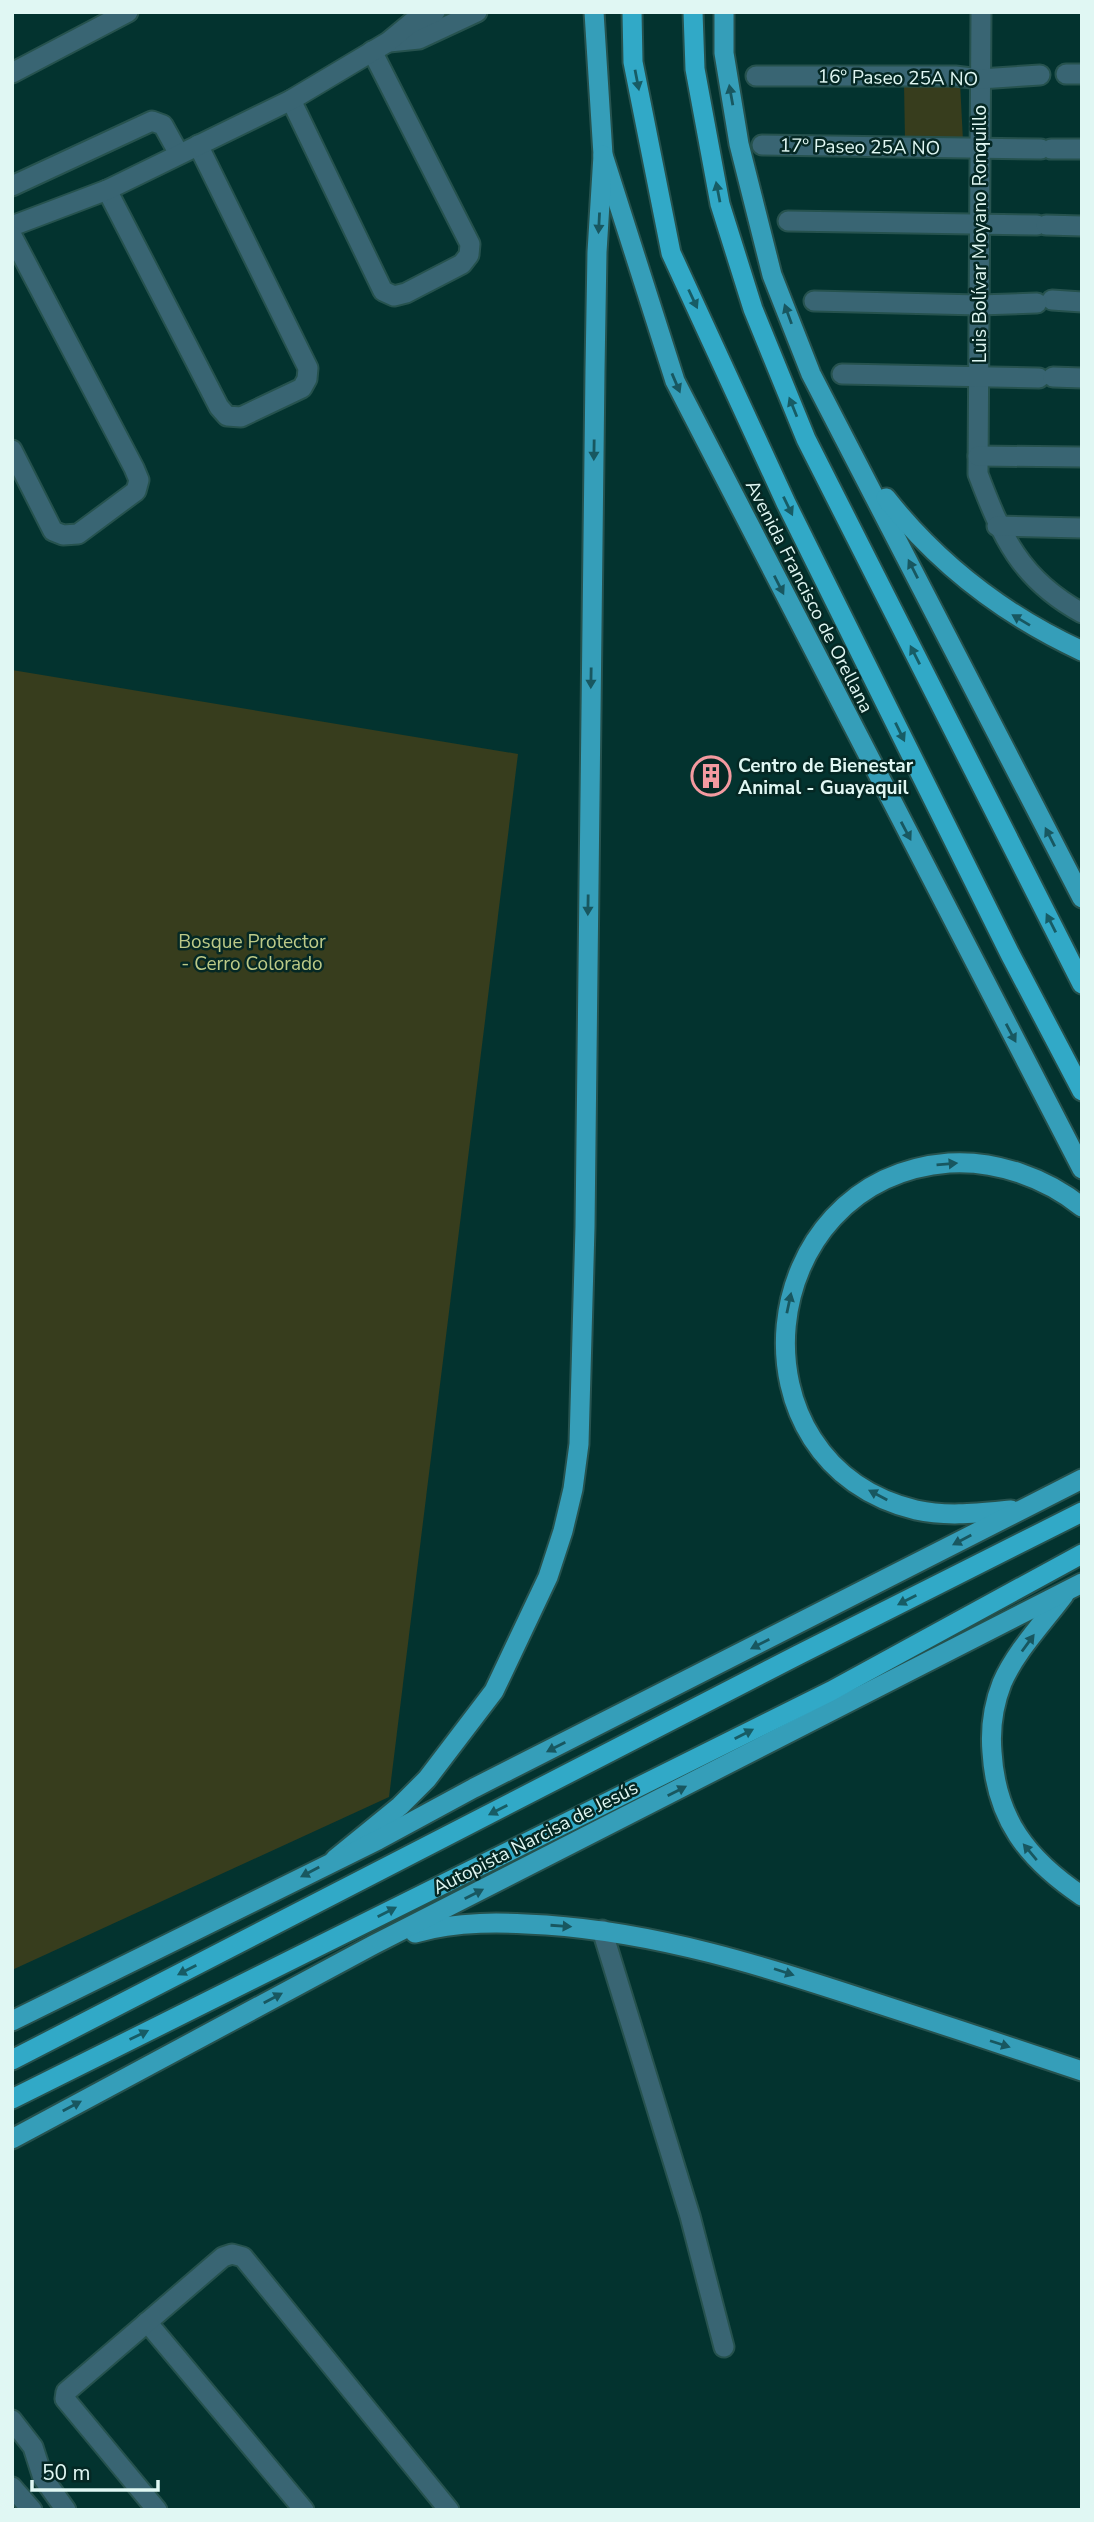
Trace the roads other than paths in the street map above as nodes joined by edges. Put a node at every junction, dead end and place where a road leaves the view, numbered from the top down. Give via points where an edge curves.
1 (128, 12) edge
2 (435, 12) edge
3 (477, 12) edge
4 (594, 12) edge
5 (632, 12) edge
6 (693, 12) edge
7 (724, 12) edge
8 (981, 12) edge
9 (380, 47) junction
10 (12, 74) edge
11 (1040, 75) dead end
12 (756, 76) dead end
13 (981, 79) junction
14 (291, 100) junction
15 (198, 145) junction
16 (762, 145) dead end
17 (980, 147) junction
18 (1082, 149) edge
19 (179, 154) junction
20 (603, 155) junction
21 (12, 186) edge
22 (107, 190) junction
23 (788, 221) dead end
24 (979, 225) junction
25 (12, 226) edge
26 (1082, 226) edge
27 (12, 236) edge
28 (814, 301) dead end
29 (1082, 302) edge
30 (979, 305) junction
31 (842, 374) dead end
32 (978, 377) junction
33 (1082, 378) edge
34 (12, 450) edge
35 (978, 456) junction
36 (1082, 457) edge
37 (859, 465) junction
38 (997, 526) junction
39 (1082, 527) edge
40 (1082, 613) edge
41 (1082, 651) edge
42 (1082, 898) edge
43 (1082, 984) edge
44 (1082, 1091) edge
45 (1082, 1169) edge
46 (1082, 1207) edge
47 (1082, 1479) edge
48 (1022, 1508) junction
49 (1082, 1512) edge
50 (1077, 1556) edge
51 (1076, 1586) edge
52 (335, 1859) junction
53 (1082, 1896) edge
54 (602, 1930) junction
55 (373, 1945) junction
56 (12, 2021) edge
57 (12, 2060) edge
58 (1082, 2071) edge
59 (12, 2099) edge
60 (12, 2139) edge
61 (146, 2322) junction
62 (724, 2347) dead end
63 (12, 2420) edge
64 (12, 2487) edge
65 (32, 2510) edge
66 (66, 2510) edge
67 (157, 2510) edge
68 (304, 2510) edge
69 (449, 2510) edge

1 - 10 street
2 - 9 street via 411,23
3 - 9 street via 419,39
4 - 20 main road, Avenida Francisco de Orellana
5 -> 44 highway, Avenida Francisco de Orellana via 633,62 671,253 786,503
43 -> 6 highway via 806,439 753,309 720,204 695,69
37 -> 7 main road via 811,374 772,275 739,144 724,52
8 - 13 street, Luis Bolívar Moyano Ronquillo
9 - 14 street
9 - 14 street via 471,244 462,264 406,293 394,296 383,291
11 - 13 street, 16º Paseo 25A NO
12 - 13 street, 16º Paseo 25A NO
13 - 17 street, Luis Bolívar Moyano Ronquillo
14 - 15 street
15 - 19 street
15 - 22 street via 308,369 302,388 241,417 227,416
16 - 17 street, 17º Paseo 25A NO
17 - 18 street, 17º Paseo 25A NO
17 - 24 street, Luis Bolívar Moyano Ronquillo
19 - 21 street via 163,125 152,121
19 - 22 street
20 -> 45 main road, Avenida Francisco de Orellana via 675,381
20 -> 52 main road via 595,344 585,1227 579,1444 573,1489 548,1577 494,1691 427,1779
22 - 25 street
23 - 24 street
24 - 26 street
24 - 30 street, Luis Bolívar Moyano Ronquillo
27 - 34 street via 134,468 139,480 136,491 78,534 63,536 53,531
28 - 30 street
29 - 30 street
30 - 32 street, Luis Bolívar Moyano Ronquillo
31 - 32 street
32 - 33 street
32 - 35 street, Luis Bolívar Moyano Ronquillo
35 - 36 street
35 - 38 street, Luis Bolívar Moyano Ronquillo via 978,474
41 -> 37 main road via 1026,623 970,584 920,538
42 -> 37 main road
38 - 39 street
38 - 40 street, Luis Bolívar Moyano Ronquillo via 1024,569 1060,601
48 -> 46 main road via 967,1514 916,1510 849,1477 819,1446 797,1406 786,1365 786,1320 804,1259 830,1220 866,1190 913,1169 965,1162 988,1165 1034,1179
47 - 48 main road
48 -> 52 main road
49 -> 57 highway
59 -> 50 highway, Autopista Narcisa de Jesús via 831,1691
53 -> 51 main road via 1048,1871 1016,1834 997,1792 991,1747 991,1724 1003,1682 1029,1641
55 -> 51 main road, Autopista Narcisa de Jesús
52 -> 56 main road
55 -> 54 main road via 432,1928 475,1923
54 -> 58 main road via 770,1968
54 - 62 street via 691,2216
60 -> 55 main road, Autopista Narcisa de Jesús
61 - 67 street via 66,2392 65,2399
61 - 68 street
61 - 69 street via 222,2257 243,2257
63 - 66 street via 33,2447 43,2478
64 - 65 street

